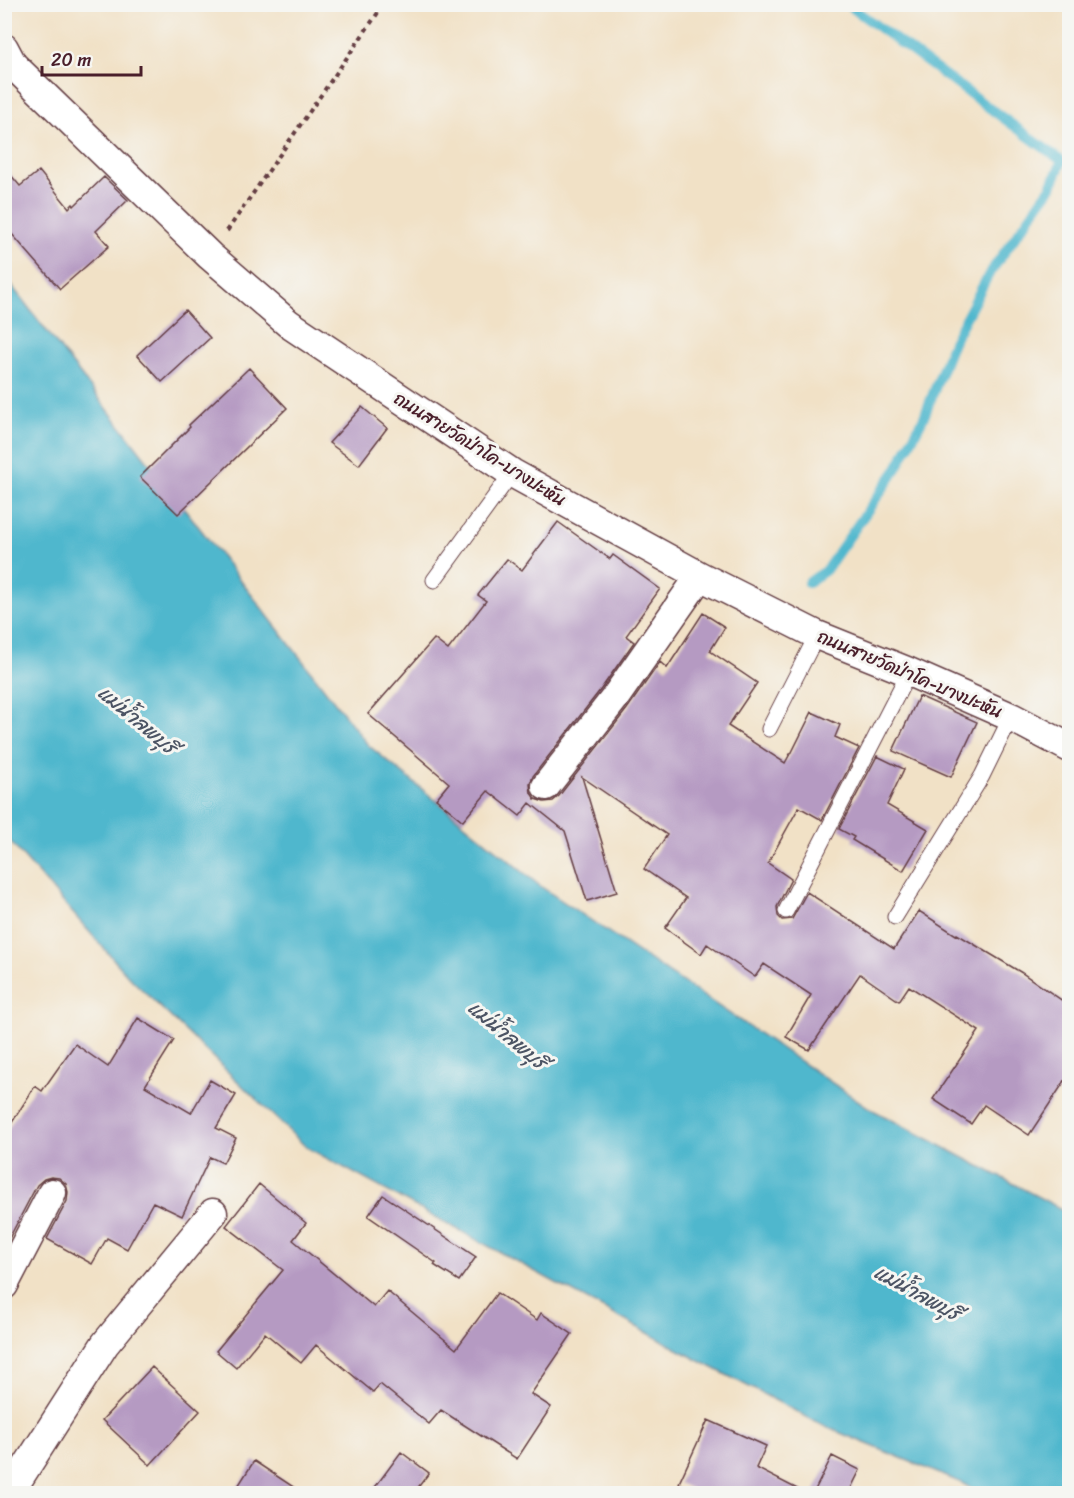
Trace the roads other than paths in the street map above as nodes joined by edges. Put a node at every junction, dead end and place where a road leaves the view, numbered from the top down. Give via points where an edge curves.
1 (4, 48) edge
2 (512, 473) junction
3 (700, 576) junction
4 (434, 580) dead end
5 (818, 635) junction
6 (909, 672) junction
7 (1011, 717) junction
8 (769, 729) dead end
9 (1070, 748) edge
10 (546, 786) dead end
11 (786, 911) dead end
12 (896, 917) dead end
13 (52, 1193) dead end
14 (213, 1213) dead end
15 (4, 1285) edge
16 (9, 1494) edge

1 - 2 street, ถนนสายวัดป่าโค-บางปะหัน via 13,65 210,256 289,324
2 - 3 street, ถนนสายวัดป่าโค-บางปะหัน
2 - 4 lane
3 - 5 street, ถนนสายวัดป่าโค-บางปะหัน
3 - 10 street via 614,699
5 - 6 street, ถนนสายวัดป่าโค-บางปะหัน
5 - 8 lane
6 - 7 street, ถนนสายวัดป่าโค-บางปะหัน
6 - 11 lane
7 - 9 street, ถนนสายวัดป่าโค-บางปะหัน
7 - 12 lane via 982,776
13 - 15 street
14 - 16 street via 105,1344

